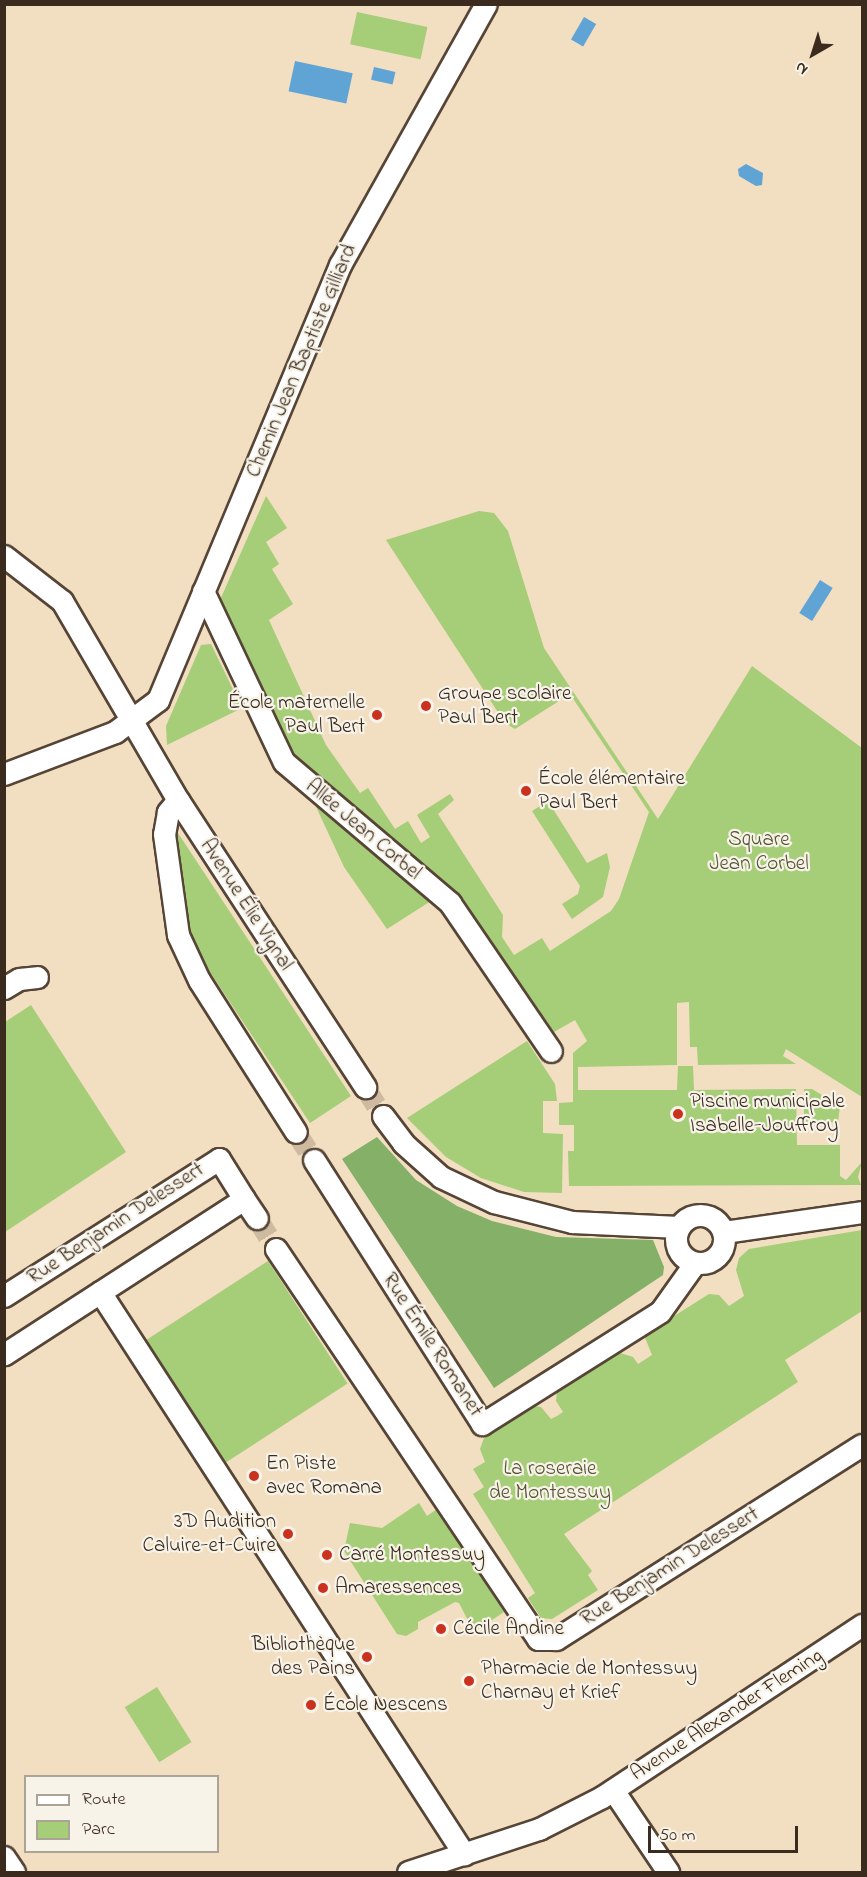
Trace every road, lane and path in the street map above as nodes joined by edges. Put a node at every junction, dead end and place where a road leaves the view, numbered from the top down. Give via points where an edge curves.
1 (486, 4) edge
2 (4, 556) edge
3 (203, 591) junction
4 (131, 720) junction
5 (4, 774) edge
6 (178, 800) junction
7 (38, 977) dead end
8 (4, 988) edge
9 (551, 1052) dead end
10 (365, 1087) tunnel mouth
11 (383, 1116) tunnel mouth
12 (296, 1132) tunnel mouth
13 (314, 1160) tunnel mouth
14 (244, 1199) junction
15 (862, 1212) edge
16 (257, 1218) tunnel mouth
17 (679, 1227) junction
18 (724, 1232) junction
19 (276, 1248) tunnel mouth
20 (695, 1263) junction
21 (100, 1292) junction
22 (4, 1296) edge
23 (4, 1354) edge
24 (862, 1445) edge
25 (862, 1625) edge
26 (613, 1790) junction
27 (4, 1857) edge
28 (461, 1863) edge
29 (14, 1872) edge
30 (408, 1872) edge
31 (668, 1872) edge

1 - 3 street, Chemin Jean Baptiste Gilliard via 340,265
2 - 4 street, Avenue Élie Vignal via 62,601
3 - 4 street, Chemin Jean Baptiste Gilliard via 158,700
3 - 9 street, Allée Jean Corbel via 284,762 450,903
4 - 5 street, Chemin Jean Baptiste Gilliard via 115,732
4 - 6 street, Avenue Élie Vignal
6 - 10 street, Avenue Élie Vignal
6 - 12 street via 168,812 164,834 178,935 199,980
7 - 8 street via 19,979
11 - 17 street via 403,1143 441,1177 494,1203 572,1222
13 - 20 street, Rue Émile Romanet via 482,1424 660,1312
14 - 16 street, Rue Benjamin Delessert
14 - 21 street
14 - 22 street, Rue Benjamin Delessert via 219,1159
15 - 18 street
17 - 18 street via 688,1218 702,1215 715,1220
17 - 20 street via 678,1249
18 - 20 street via 719,1255
19 - 24 street, Rue Benjamin Delessert via 531,1634 538,1639 556,1640
21 - 23 street
21 - 28 street
25 - 26 street, Avenue Alexander Fleming
26 - 28 street via 539,1829
26 - 31 street, Avenue Alexander Fleming
27 - 29 street
28 - 30 street

